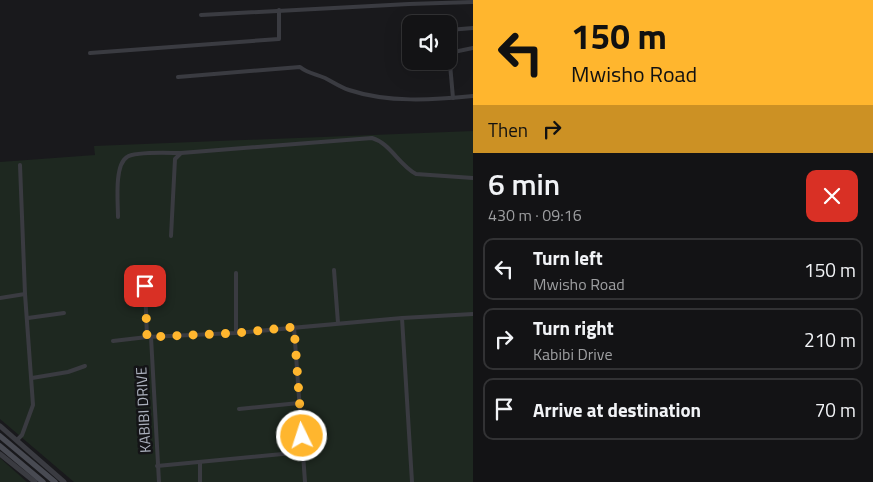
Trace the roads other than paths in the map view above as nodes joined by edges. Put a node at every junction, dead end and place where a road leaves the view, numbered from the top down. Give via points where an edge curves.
1 (456, 1) edge
2 (473, 2) edge
3 (279, 10) junction
4 (201, 15) dead end
5 (473, 28) edge
6 (457, 29) edge
7 (473, 48) edge
8 (457, 51) edge
9 (90, 52) dead end
10 (451, 70) edge
11 (178, 77) dead end
12 (473, 96) edge
13 (453, 98) junction
14 (182, 153) junction
15 (20, 165) dead end
16 (473, 178) edge
17 (118, 217) dead end
18 (171, 236) dead end
19 (334, 270) dead end
20 (236, 273) dead end
21 (145, 286) dead end
22 (25, 294) junction
23 (0, 298) edge
24 (64, 313) dead end
25 (473, 314) edge
26 (28, 318) junction
27 (402, 318) junction
28 (338, 323) junction
29 (294, 327) junction
30 (236, 333) junction
31 (149, 337) junction
32 (113, 341) dead end
33 (85, 366) dead end
34 (32, 378) junction
35 (299, 403) junction
36 (240, 409) dead end
37 (0, 426) edge
38 (0, 436) edge
39 (17, 440) junction
40 (0, 446) edge
41 (303, 452) junction
42 (0, 454) edge
43 (200, 462) junction
44 (157, 466) junction
45 (34, 482) edge
46 (43, 482) edge
47 (55, 482) edge
48 (64, 482) edge
49 (159, 482) edge
50 (200, 482) edge
51 (305, 482) edge
52 (412, 482) edge

1 - 2 street
1 - 3 street
3 - 4 street
3 - 9 street via 279,39
5 - 6 street
7 - 8 street
10 - 13 street
11 - 13 street via 300,67 349,90 368,95 394,99
12 - 13 street
14 - 16 street via 372,138 384,144 416,174
14 - 17 street via 126,157 118,173
14 - 18 street via 175,159
15 - 22 street
19 - 28 street
20 - 30 street
21 - 31 street, KABIBI DRIVE
22 - 23 street
22 - 26 street
24 - 26 street
25 - 27 street
26 - 34 street
27 - 28 street
27 - 52 street
28 - 29 street
29 - 30 street
29 - 35 street
30 - 31 street
31 - 32 street
31 - 44 street, KABIBI DRIVE
33 - 34 street
34 - 39 street via 32,410
35 - 36 street
35 - 41 street
37 - 39 street
38 - 47 main road
39 - 48 street
40 - 46 main road
41 - 43 street
41 - 51 street
42 - 45 street
43 - 44 street
43 - 50 street
44 - 49 street, KABIBI DRIVE

